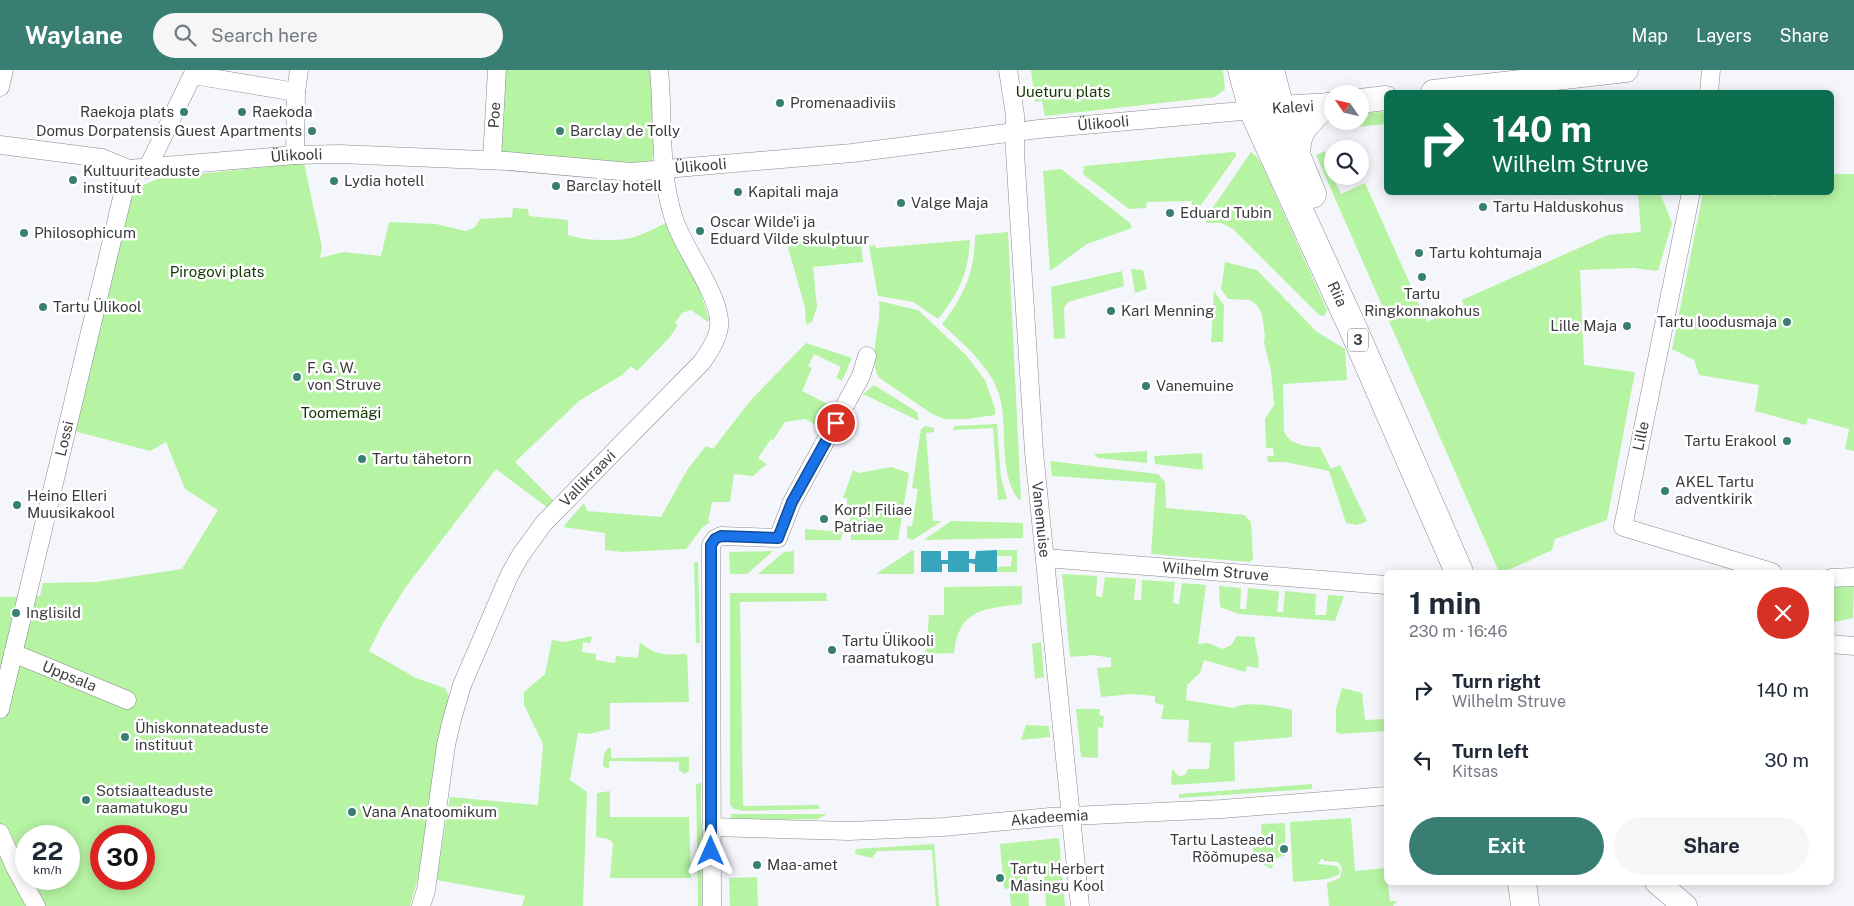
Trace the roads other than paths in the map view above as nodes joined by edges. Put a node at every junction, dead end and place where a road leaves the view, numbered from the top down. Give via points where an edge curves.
1 (4, 70) edge
2 (299, 70) edge
3 (497, 70) edge
4 (659, 70) edge
5 (1008, 70) edge
6 (1242, 70) edge
7 (1270, 70) edge
8 (1626, 70) edge
9 (1711, 70) edge
10 (194, 72) edge
11 (1565, 73) edge
12 (0, 87) edge
13 (1447, 90) edge
14 (1709, 90) edge
15 (296, 92) junction
16 (1384, 98) edge
17 (1369, 100) edge
18 (1324, 105) edge
19 (1266, 108) junction
20 (1324, 110) edge
21 (1014, 133) junction
22 (0, 145) edge
23 (295, 155) junction
24 (492, 160) junction
25 (1299, 163) junction
26 (129, 169) junction
27 (147, 169) junction
28 (664, 170) junction
29 (1690, 195) edge
30 (867, 356) dead end
31 (1045, 558) junction
32 (1458, 570) edge
33 (1477, 570) edge
34 (1765, 570) edge
35 (1854, 577) edge
36 (1834, 578) edge
37 (1384, 585) edge
38 (1834, 644) edge
39 (1854, 646) edge
40 (13, 653) junction
41 (127, 700) dead end
42 (0, 709) edge
43 (1384, 796) edge
44 (1071, 816) junction
45 (711, 827) junction
46 (0, 833) edge
47 (1522, 885) edge
48 (1542, 885) edge
49 (1660, 885) edge
50 (36, 906) edge
51 (421, 906) edge
52 (712, 906) edge
53 (1080, 906) edge
54 (1525, 906) edge
55 (1543, 906) edge
56 (1685, 906) edge

1 - 12 street
2 - 15 street
3 - 24 street, Poe
4 - 28 street, Vallikraavi
5 - 21 street, Vanemuise via 1015,115
6 - 19 highway, Riia / 3
7 - 19 highway, Riia / 3
8 - 11 street
9 - 14 street
10 - 15 street
10 - 27 street
11 - 13 street
15 - 23 street
16 - 17 street
18 - 19 street, Kalevi
19 - 21 street, Ülikooli
19 - 25 highway, Riia / 3
19 - 32 highway, Riia / 3 via 1355,333
20 - 25 street via 1305,126 1297,147
21 - 28 street, Ülikooli via 852,153
21 - 31 street, Vanemuise via 1034,452
22 - 26 street, Ülikooli via 102,158
23 - 24 street, Ülikooli
23 - 27 street, Ülikooli
24 - 28 street, Ülikooli via 631,172
25 - 33 highway, Riia / 3
26 - 27 street, Ülikooli
26 - 40 street, Lossi
28 - 51 street, Vallikraavi via 674,220 720,320 715,341 702,362 544,524 508,576 462,685 452,719
29 - 34 street, Lille via 1623,527
30 - 45 street via 861,376 792,502 778,538 721,536 712,542
31 - 37 street, Wilhelm Struve
31 - 44 street, Vanemuise
35 - 36 street
38 - 39 street
40 - 41 street, Uppsala
40 - 42 street, Lossi
43 - 44 street, Akadeemia via 1222,809
44 - 45 street, Akadeemia via 952,827 849,831
44 - 53 street, Vanemuise
45 - 52 street
46 - 50 street
47 - 54 highway
48 - 55 highway
49 - 56 street

